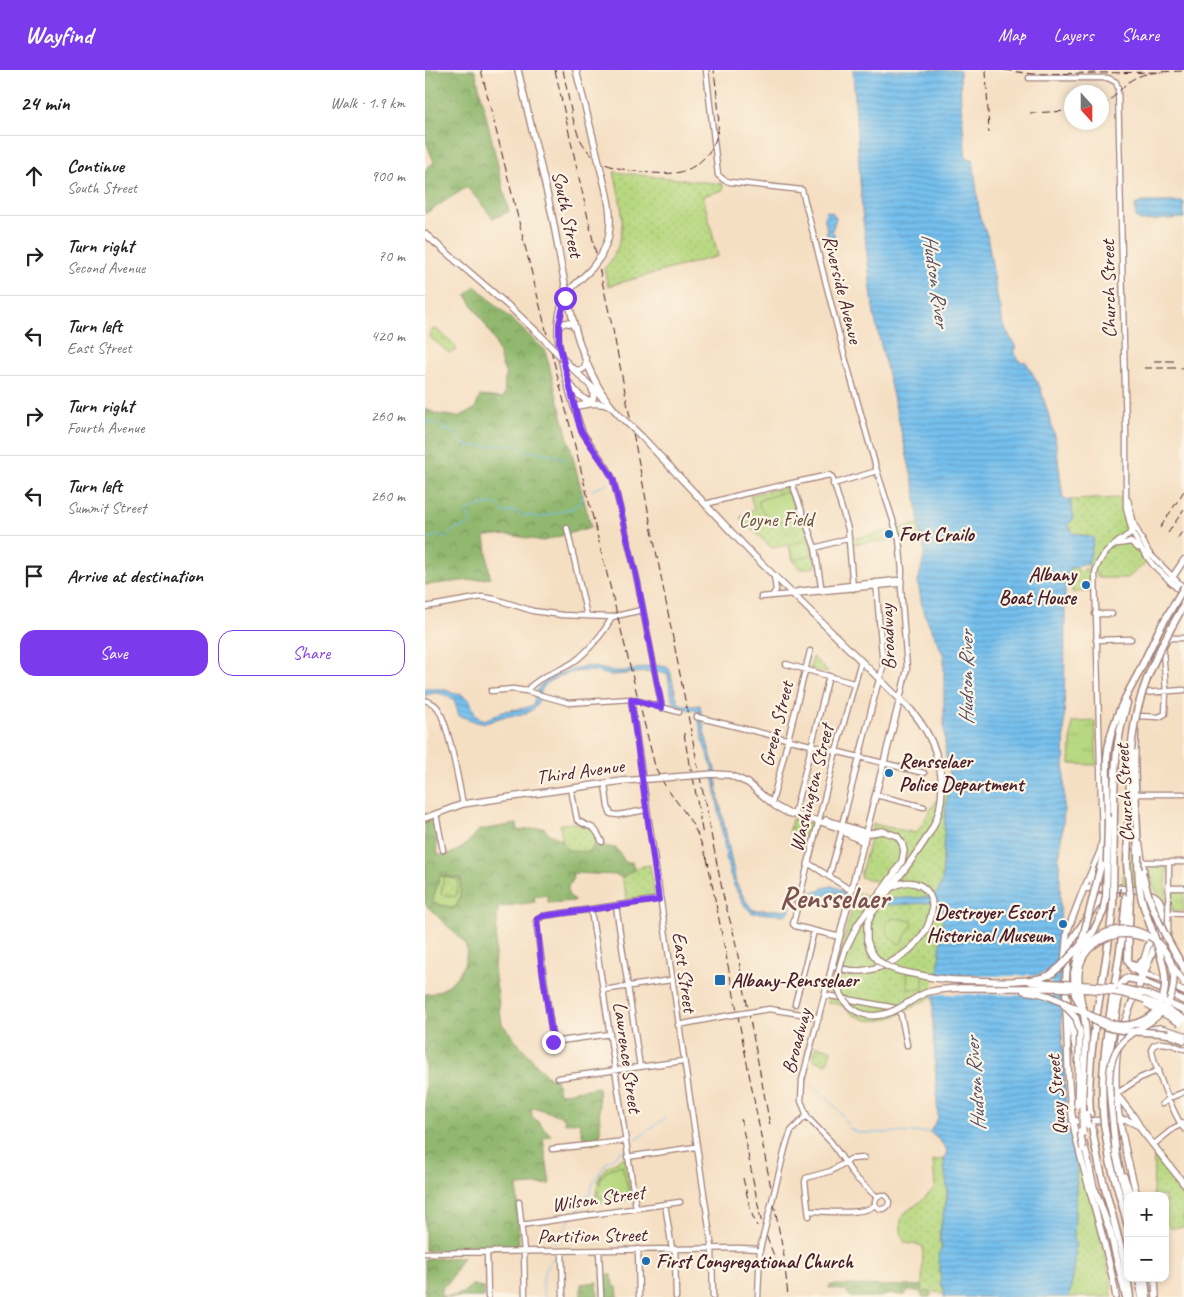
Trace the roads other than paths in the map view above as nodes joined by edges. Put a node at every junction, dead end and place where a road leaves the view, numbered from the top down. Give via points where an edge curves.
1 (518, 70) edge
2 (575, 70) edge
3 (706, 70) edge
4 (1030, 78) dead end
5 (425, 234) edge
6 (564, 272) junction
7 (583, 277) junction
8 (567, 294) junction
9 (558, 328) junction
10 (576, 328) junction
11 (586, 358) junction
12 (572, 367) junction
13 (567, 379) junction
14 (590, 385) junction
15 (593, 399) junction
16 (584, 405) junction
17 (574, 407) junction
18 (612, 407) junction
19 (877, 472) junction
20 (792, 483) junction
21 (833, 484) junction
22 (706, 504) junction
23 (567, 528) dead end
24 (1134, 531) junction
25 (849, 538) junction
26 (1112, 546) junction
27 (815, 548) junction
28 (1142, 550) junction
29 (1184, 560) edge
30 (774, 576) junction
31 (1171, 579) junction
32 (901, 582) junction
33 (876, 584) junction
34 (853, 587) junction
35 (1184, 588) edge
36 (821, 590) junction
37 (792, 594) junction
38 (1184, 594) edge
39 (772, 596) junction
40 (761, 598) dead end
41 (1184, 605) edge
42 (425, 607) edge
43 (642, 610) junction
44 (1095, 614) junction
45 (1112, 614) dead end
46 (587, 616) junction
47 (612, 617) junction
48 (1184, 638) edge
49 (1131, 639) dead end
50 (1096, 640) junction
51 (810, 651) dead end
52 (861, 661) junction
53 (786, 664) dead end
54 (805, 670) junction
55 (829, 676) junction
56 (1137, 676) junction
57 (880, 680) junction
58 (853, 683) junction
59 (1166, 690) junction
60 (1184, 690) edge
61 (491, 691) dead end
62 (526, 691) junction
63 (631, 699) junction
64 (900, 699) junction
65 (425, 700) edge
66 (662, 708) junction
67 (679, 712) dead end
68 (1139, 716) junction
69 (697, 717) dead end
70 (788, 739) junction
71 (812, 745) junction
72 (1131, 750) junction
73 (836, 751) junction
74 (859, 757) junction
75 (884, 763) junction
76 (924, 773) dead end
77 (605, 784) junction
78 (941, 784) junction
79 (571, 788) junction
80 (1137, 794) junction
81 (1184, 794) edge
82 (876, 795) junction
83 (463, 804) junction
84 (772, 804) junction
85 (924, 807) dead end
86 (646, 810) junction
87 (1114, 810) junction
88 (436, 814) junction
89 (794, 815) junction
90 (425, 818) edge
91 (1108, 819) junction
92 (818, 821) junction
93 (842, 828) junction
94 (866, 834) junction
95 (602, 842) dead end
96 (864, 842) junction
97 (443, 850) dead end
98 (1139, 855) junction
99 (1143, 862) junction
100 (1169, 862) junction
101 (1184, 862) edge
102 (808, 863) junction
103 (1093, 867) junction
104 (894, 874) junction
105 (829, 876) junction
106 (888, 887) junction
107 (1084, 888) junction
108 (1169, 888) junction
109 (1184, 888) edge
110 (1101, 889) junction
111 (852, 891) junction
112 (1147, 892) junction
113 (1128, 895) junction
114 (659, 900) junction
115 (616, 906) junction
116 (591, 910) junction
117 (1168, 913) junction
118 (1184, 914) edge
119 (814, 931) junction
120 (840, 938) junction
121 (1147, 959) junction
122 (1128, 960) junction
123 (1184, 962) edge
124 (832, 966) junction
125 (1184, 968) edge
126 (1050, 975) junction
127 (1141, 976) junction
128 (671, 980) junction
129 (994, 980) junction
130 (1066, 980) junction
131 (1161, 980) junction
132 (1184, 982) edge
133 (627, 986) junction
134 (995, 988) junction
135 (603, 990) junction
136 (1121, 990) junction
137 (1184, 992) edge
138 (1066, 994) junction
139 (825, 995) junction
140 (1049, 996) junction
141 (1184, 1002) edge
142 (795, 1004) dead end
143 (1184, 1010) edge
144 (1184, 1017) edge
145 (819, 1018) junction
146 (678, 1025) junction
147 (1184, 1026) edge
148 (610, 1034) junction
149 (1131, 1035) junction
150 (1184, 1035) edge
151 (1184, 1040) edge
152 (907, 1046) dead end
153 (1184, 1049) edge
154 (683, 1061) junction
155 (640, 1067) junction
156 (615, 1070) junction
157 (1159, 1070) junction
158 (558, 1078) dead end
159 (1184, 1092) edge
160 (1116, 1094) junction
161 (1102, 1095) junction
162 (1169, 1100) junction
163 (1162, 1104) dead end
164 (1088, 1114) junction
165 (806, 1116) junction
166 (1120, 1119) junction
167 (1073, 1121) junction
168 (1113, 1125) junction
169 (1183, 1126) edge
170 (1143, 1132) junction
171 (626, 1145) junction
172 (1153, 1145) junction
173 (696, 1147) junction
174 (552, 1149) dead end
175 (627, 1157) junction
176 (864, 1158) dead end
177 (845, 1162) junction
178 (1091, 1173) junction
179 (1183, 1181) edge
180 (1095, 1190) junction
181 (1126, 1192) edge
182 (1130, 1192) edge
183 (1136, 1192) edge
184 (877, 1197) junction
185 (519, 1202) dead end
186 (680, 1202) dead end
187 (665, 1204) junction
188 (875, 1205) junction
189 (636, 1208) junction
190 (1124, 1212) edge
191 (521, 1225) junction
192 (712, 1248) junction
193 (638, 1249) junction
194 (674, 1249) junction
195 (760, 1249) junction
196 (562, 1250) junction
197 (599, 1250) junction
198 (524, 1251) junction
199 (487, 1252) junction
200 (425, 1253) edge
201 (1140, 1282) edge
202 (1145, 1282) edge
203 (1154, 1282) edge
204 (488, 1297) edge
205 (525, 1297) edge
206 (563, 1297) edge
207 (601, 1297) edge
208 (639, 1297) edge
209 (676, 1297) edge
210 (713, 1297) edge
211 (759, 1297) edge
212 (1118, 1297) edge
213 (1126, 1297) edge
214 (1130, 1297) edge
215 (1143, 1297) edge
216 (1147, 1297) edge
217 (1156, 1297) edge

1 - 6 main road, South Street
2 - 7 main road, bridge via 610,211 608,239 601,256
3 - 19 street, Riverside Avenue via 718,175 730,182 802,190
4 - 24 street, Church Street via 1108,78 1116,82 1118,88 1126,513
5 - 12 main road, bridge via 505,303
6 - 7 main road via 571,280
6 - 8 main road, South Street
7 - 8 main road
8 - 9 main road, South Street
8 - 10 main road
9 - 10 main road via 566,322
9 - 13 main road, South Street
10 - 11 main road
11 - 12 main road via 584,368 579,371
11 - 18 main road
12 - 14 main road
13 - 15 main road via 582,398 587,401
13 - 17 main road, South Street
14 - 15 main road
14 - 18 main road
15 - 16 main road
16 - 17 main road
16 - 18 main road
17 - 43 street, South Street via 583,433 613,479
18 - 22 main road, bridge
19 - 21 street
19 - 32 street, Riverside Avenue via 899,539
20 - 21 street via 829,475
20 - 22 street
20 - 27 street
21 - 25 street
22 - 30 main road
23 - 46 street
24 - 26 street
24 - 28 street, Church Street
24 - 31 street, Church Street
25 - 27 street
25 - 34 street
26 - 28 street via 1131,542
26 - 44 street via 1096,568
27 - 36 street
28 - 31 street, Church Street via 1153,565
29 - 31 main road
30 - 37 main road
30 - 39 street via 776,590
31 - 35 street
31 - 38 main road
32 - 33 street
32 - 64 street, Broadway via 907,672
33 - 34 street
33 - 57 street via 883,670
34 - 36 street
35 - 56 highway, bridge
36 - 37 street
37 - 39 street
37 - 52 main road
39 - 40 street
41 - 72 highway, bridge via 1144,687
42 - 46 street via 489,598 548,614
43 - 47 street
43 - 66 street, South Street
44 - 45 street
44 - 50 street
46 - 47 street
47 - 62 street via 608,626 578,659 545,675
48 - 59 street via 1169,638 1163,648
49 - 50 street
50 - 103 street via 1101,848
51 - 54 street, Green Street
52 - 57 main road
52 - 58 street, Washington Street
53 - 54 street
54 - 55 street
54 - 70 street, Green Street
55 - 58 street
55 - 71 street
56 - 87 highway via 1117,746
56 - 91 highway via 1109,744
57 - 64 main road
57 - 74 street
58 - 73 street, Washington Street
59 - 60 street
59 - 68 street, Church Street via 1142,693
59 - 68 street via 1165,714 1159,717
61 - 62 street
62 - 63 street via 569,703
63 - 66 street
63 - 86 street, East Street
64 - 75 main road, Broadway
64 - 78 main road via 919,719 931,740 939,762
65 - 83 street via 435,704 440,712
66 - 67 street
68 - 80 street, Church Street via 1135,754
69 - 70 street
70 - 71 street
70 - 84 street, Green Street
71 - 73 street
71 - 89 street
72 - 98 highway
72 - 113 highway, bridge
73 - 74 street
73 - 92 street, Washington Street
74 - 75 street
74 - 93 street
75 - 76 street
75 - 82 main road, Broadway
77 - 79 main road, Third Avenue
77 - 84 main road, Third Avenue, bridge via 730,775 749,783
77 - 86 street via 611,814
78 - 104 main road via 930,824
78 - 106 main road via 940,803 933,826
79 - 83 main road, Third Avenue
79 - 95 street via 577,820 598,831
80 - 81 street
80 - 99 street, Church Street
82 - 85 street
82 - 94 main road, Broadway
83 - 88 main road, Third Avenue
84 - 89 main road, Third Avenue
86 - 114 street, East Street
87 - 130 highway, bridge via 1106,889 1072,940
87 - 164 highway, bridge via 1113,904 1091,1052
88 - 90 main road, Third Avenue
88 - 97 street
89 - 92 main road, Third Avenue
91 - 126 highway, bridge via 1103,912 1093,932
91 - 151 highway, bridge via 1103,855 1074,968 1075,995 1087,1014 1104,1026 1162,1033
92 - 93 main road, Third Avenue
92 - 102 street, Washington Street
93 - 94 main road, Third Avenue
93 - 96 main road via 849,836
93 - 105 street
94 - 96 main road, Broadway
94 - 104 main road via 885,831 900,839 904,856
96 - 111 main road, Broadway
98 - 125 highway, bridge via 1153,912
98 - 140 highway, bridge via 1141,898 1168,974 1162,1004 1146,1019 1121,1025
99 - 100 street
99 - 112 street, Church Street
100 - 101 street
100 - 108 street
102 - 105 street
102 - 119 street, Washington Street via 793,924
103 - 107 street
103 - 110 street via 1092,882
104 - 106 main road
105 - 111 street
106 - 124 main road via 917,883 931,898 931,913 918,939 905,952 877,968 857,971
106 - 129 main road, bridge via 867,925 867,940 873,956 883,966 930,978
106 - 134 main road, bridge via 858,924 845,950 838,980 845,1002 858,1012 878,1016 930,992
107 - 110 main road
107 - 130 main road, Quay Street via 1066,938
108 - 109 street
108 - 117 street
110 - 112 main road
111 - 120 main road, Broadway
112 - 121 main road via 1155,903 1157,914
113 - 122 highway
113 - 161 highway via 1105,1045
114 - 115 street
114 - 128 street, East Street
115 - 116 street
115 - 133 street
116 - 135 street, Lawrence Street
116 - 148 street via 537,919 553,1042
117 - 118 street
117 - 123 street via 1168,938
119 - 120 street
119 - 142 street
120 - 124 main road, Broadway
121 - 122 highway via 1137,966
121 - 127 main road
121 - 131 main road via 1151,970
122 - 127 highway
124 - 139 street, Broadway
126 - 129 main road
126 - 149 main road, bridge via 1106,932 1130,930 1151,937 1171,963 1173,991 1162,1013
127 - 131 main road
127 - 141 main road
127 - 160 main road via 1120,1039
127 - 161 highway via 1127,978 1121,984
128 - 133 street
128 - 146 street, East Street
129 - 136 main road, bridge via 1094,985
130 - 138 main road, Quay Street
131 - 137 main road
132 - 178 main road, bridge via 1161,950 1143,936 1110,936 1094,945 1083,958 1078,979 1086,1037 1081,1107
133 - 135 street
133 - 155 street
134 - 136 main road, bridge
134 - 140 main road
135 - 148 street, Lawrence Street
136 - 143 main road, bridge via 1147,994
136 - 144 main road, bridge
136 - 147 main road, bridge
138 - 164 highway
138 - 167 main road, Quay Street
139 - 145 street, Broadway
139 - 152 street via 896,1008 901,1015
140 - 178 main road, bridge via 1071,1011 1080,1029 1078,1108 1082,1143
145 - 146 street, bridge via 769,1009
145 - 165 street, Broadway via 801,1088
146 - 154 street, East Street
148 - 156 street, Lawrence Street
149 - 150 main road, bridge via 1153,1028
149 - 168 main road, bridge via 1117,1049 1111,1065
153 - 157 street via 1169,1044 1154,1045 1152,1051
154 - 155 street
154 - 173 street, East Street
155 - 156 street
156 - 158 street
156 - 171 street, Lawrence Street
157 - 160 street
157 - 162 street
159 - 162 street
160 - 166 main road
160 - 170 main road
161 - 190 highway, bridge via 1110,1161
162 - 163 street
162 - 169 street
164 - 214 highway
165 - 177 street via 829,1139
165 - 195 street, bridge via 791,1131 786,1145
166 - 167 main road
166 - 170 main road via 1130,1120
166 - 183 main road
167 - 212 main road, Quay Street
168 - 181 highway
168 - 182 main road
169 - 172 street
170 - 172 main road
171 - 174 street
171 - 175 street, Lawrence Street
172 - 179 main road
173 - 175 street
173 - 192 street, East Street
175 - 189 street, Lawrence Street
176 - 177 street
177 - 184 street via 858,1180
177 - 188 street via 831,1171 807,1178 809,1214 861,1211
178 - 180 main road
180 - 212 main road via 1113,1261
180 - 213 highway via 1110,1232
184 - 188 street
184 - 188 street via 885,1195 889,1203 883,1209
185 - 191 street
186 - 187 street, Wilson Street
187 - 189 street, Wilson Street
187 - 194 street
189 - 191 street, Wilson Street
191 - 198 street
192 - 194 street, Partition Street
192 - 195 street, Partition Street
192 - 210 street, East Street
193 - 194 street, Partition Street
193 - 197 street, Partition Street
193 - 208 street
194 - 209 street
195 - 211 street
196 - 197 street, Partition Street
196 - 198 street, Partition Street
196 - 206 street
197 - 207 street
198 - 199 street, Partition Street
198 - 205 street
199 - 200 street, Partition Street
199 - 204 street
201 - 215 highway
202 - 216 highway
203 - 217 main road

